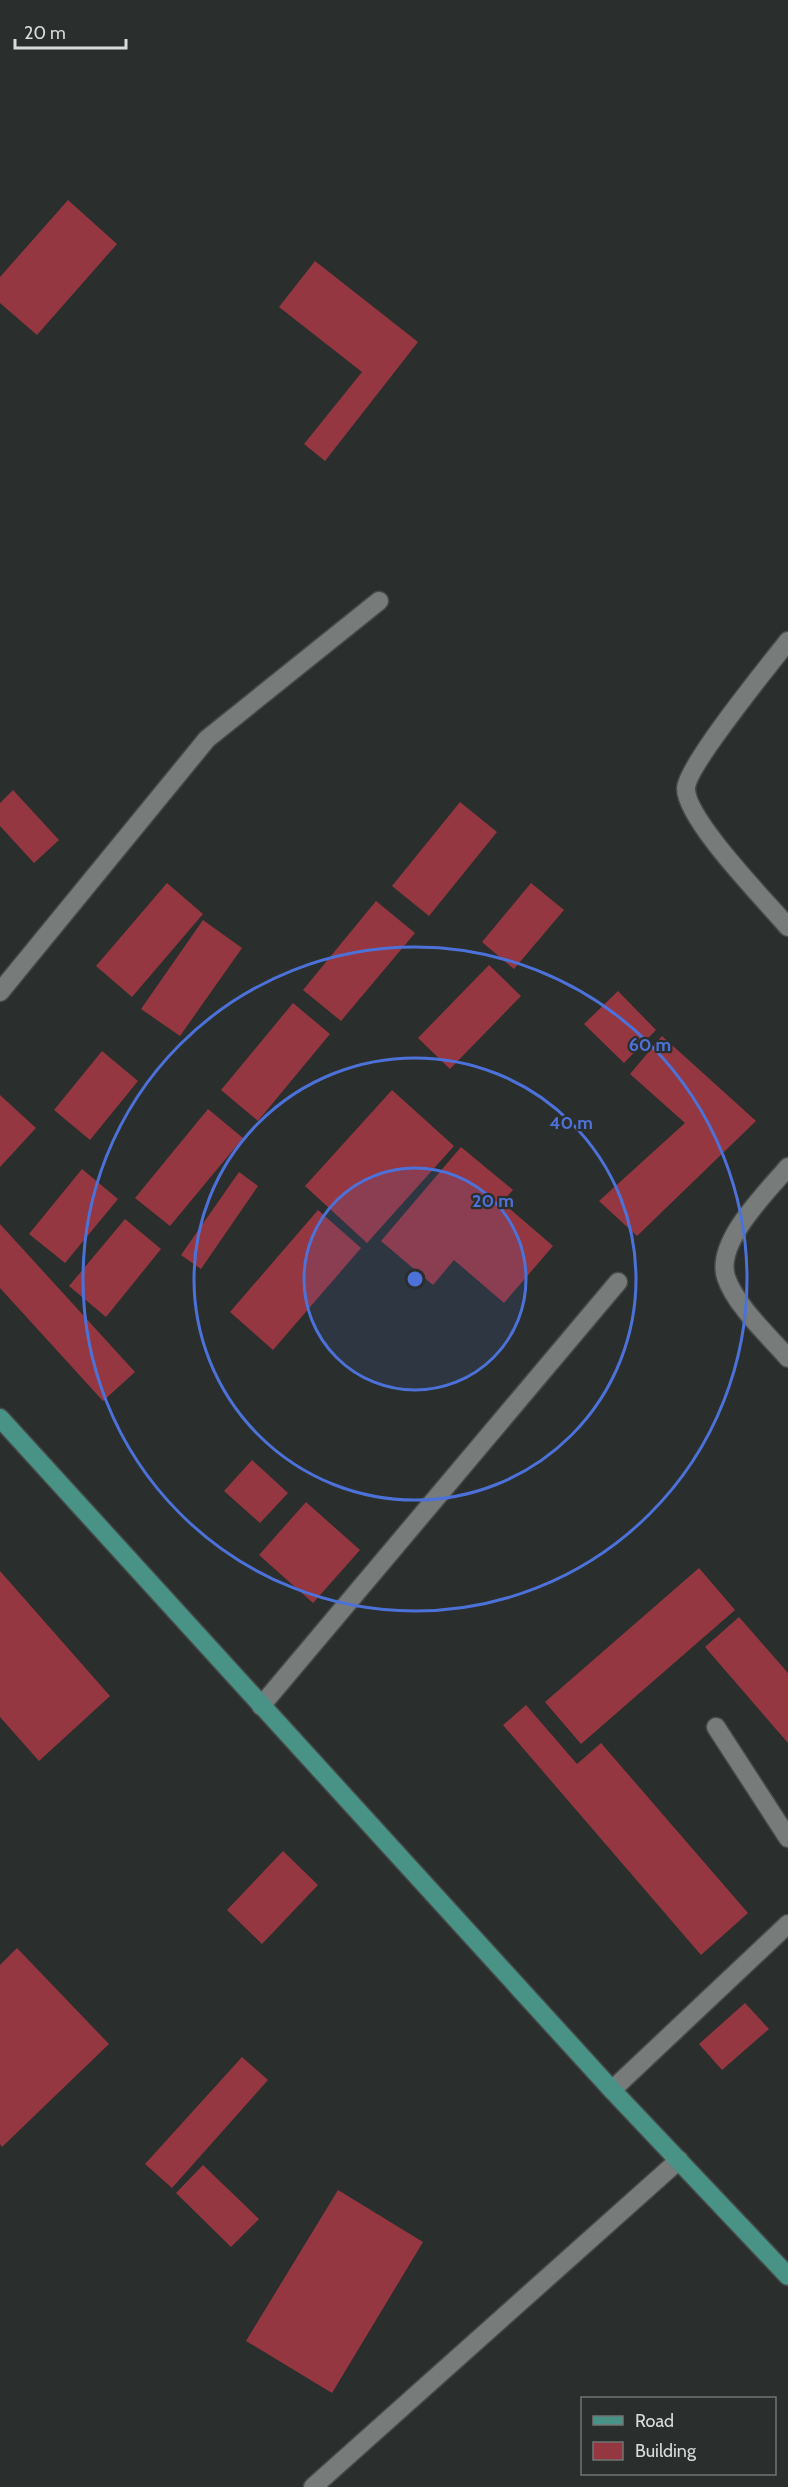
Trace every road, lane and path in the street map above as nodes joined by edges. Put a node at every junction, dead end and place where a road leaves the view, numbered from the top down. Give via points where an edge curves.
1 (379, 602) dead end
2 (788, 641) edge
3 (788, 927) edge
4 (0, 992) edge
5 (788, 1167) edge
6 (618, 1282) dead end
7 (788, 1358) edge
8 (0, 1418) edge
9 (261, 1706) junction
10 (716, 1727) dead end
11 (788, 1838) edge
12 (788, 1924) edge
13 (612, 2090) junction
14 (679, 2160) junction
15 (788, 2276) edge
16 (313, 2487) edge

1 - 4 street via 207,739
2 - 3 street via 714,738 686,787 702,826
5 - 7 street via 731,1241 726,1275 734,1292
6 - 9 street
8 - 9 main road
9 - 13 main road
10 - 11 street
12 - 13 street
13 - 14 main road
14 - 15 main road
14 - 16 street

